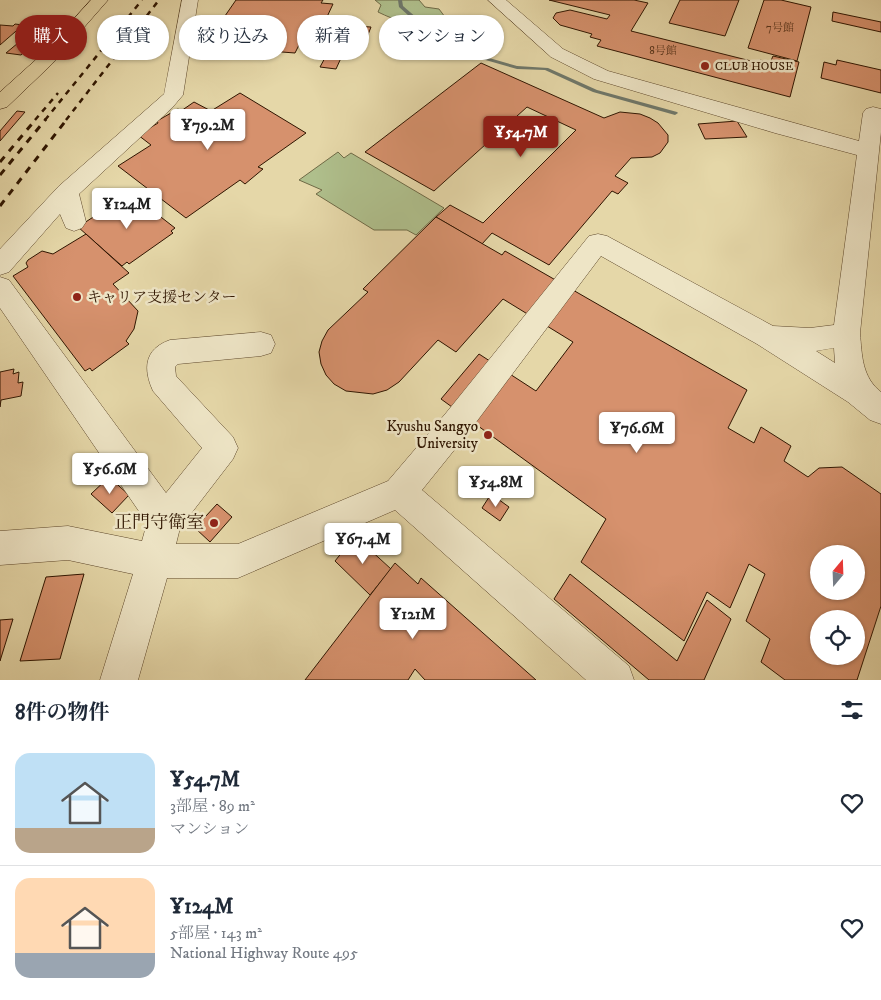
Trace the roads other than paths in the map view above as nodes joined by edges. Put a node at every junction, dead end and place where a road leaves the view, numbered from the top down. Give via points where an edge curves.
1 (100, 0) edge
2 (190, 0) edge
3 (496, 0) edge
4 (0, 103) edge
5 (881, 115) edge
6 (867, 150) junction
7 (66, 192) junction
8 (74, 222) dead end
9 (0, 265) edge
10 (0, 287) edge
11 (846, 333) junction
12 (767, 336) junction
13 (261, 344) dead end
14 (858, 392) junction
15 (881, 410) edge
16 (399, 492) junction
17 (165, 520) junction
18 (0, 548) edge
19 (154, 561) junction
20 (119, 680) edge
21 (615, 680) edge

1 - 4 highway via 46,60
2 - 7 street via 172,95 166,104
3 - 6 street via 557,53 601,75
5 - 6 street via 873,113
6 - 11 street
7 - 8 street
7 - 9 street
10 - 17 street
11 - 12 street via 805,342
11 - 14 street
12 - 14 street
12 - 16 street via 598,243 458,423
13 - 17 street via 170,352 160,364 163,382 222,448
14 - 15 street
16 - 19 street via 238,561
16 - 21 street
17 - 19 street
18 - 19 street via 68,543
19 - 20 street

